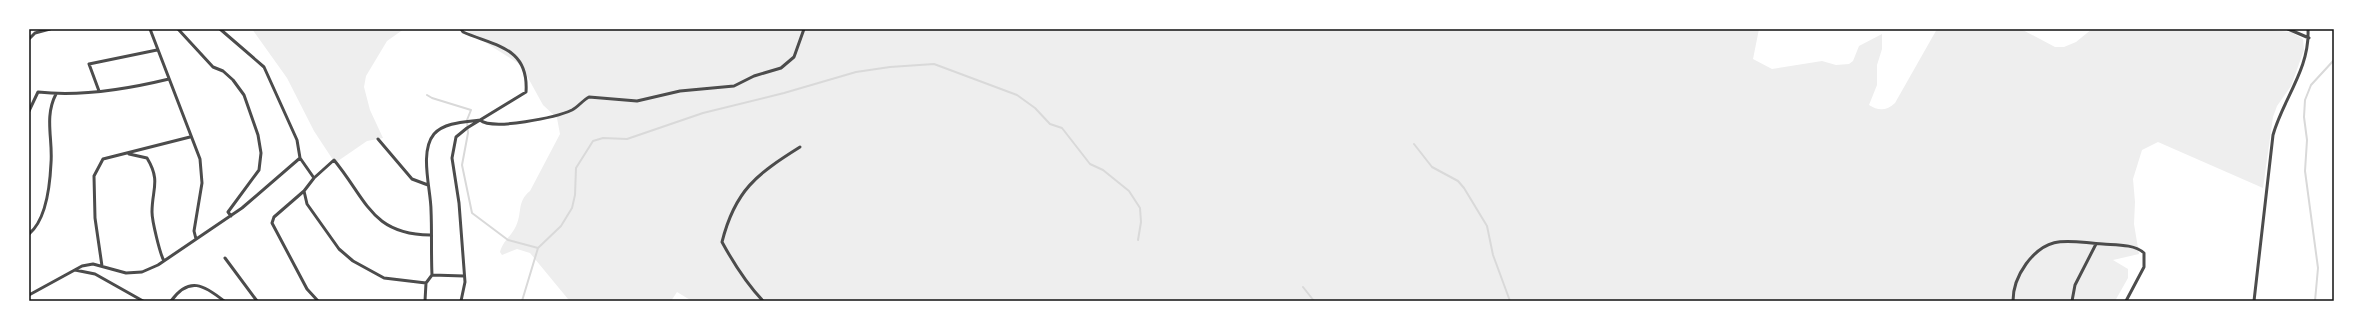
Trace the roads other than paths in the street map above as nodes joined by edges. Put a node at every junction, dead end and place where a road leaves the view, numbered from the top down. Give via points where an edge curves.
1 (50, 29) edge
2 (150, 29) edge
3 (178, 29) edge
4 (220, 29) edge
5 (461, 29) edge
6 (804, 29) edge
7 (2288, 29) edge
8 (2308, 29) edge
9 (2309, 38) junction
10 (29, 39) edge
11 (157, 50) junction
12 (169, 79) junction
13 (99, 91) junction
14 (56, 94) junction
15 (29, 111) edge
16 (480, 120) junction
17 (190, 137) junction
18 (378, 139) dead end
19 (800, 146) dead end
20 (125, 154) junction
21 (300, 158) junction
22 (314, 178) junction
23 (428, 185) junction
24 (304, 191) junction
25 (231, 216) junction
26 (29, 234) edge
27 (430, 235) junction
28 (196, 239) junction
29 (2096, 244) junction
30 (225, 258) dead end
31 (164, 261) junction
32 (102, 266) junction
33 (74, 270) junction
34 (432, 275) junction
35 (464, 276) junction
36 (426, 283) junction
37 (29, 295) edge
38 (143, 301) edge
39 (172, 301) edge
40 (224, 301) edge
41 (257, 301) edge
42 (318, 301) edge
43 (425, 301) edge
44 (461, 301) edge
45 (763, 301) edge
46 (2013, 301) edge
47 (2072, 301) edge
48 (2126, 301) edge
49 (2254, 301) edge

1 - 10 street via 35,33
2 - 11 street
3 - 25 street via 213,68 223,71 233,80 244,95 258,135 261,153 259,170 228,212
4 - 21 street via 264,67 297,140
5 - 16 street via 463,32 498,44 517,57 527,77 526,92
6 - 16 street via 794,56 781,68 754,76 734,86 680,91 637,101 589,97 572,110 517,123 493,126
7 - 9 street
8 - 9 street
9 - 49 street via 2300,75 2277,120 2273,135
11 - 12 street
11 - 13 street via 89,64
12 - 13 street
12 - 17 street
13 - 14 street
14 - 15 street via 38,92
14 - 26 street via 49,119 52,164 45,207 36,228
16 - 23 street via 444,127 434,134 429,144
16 - 35 street via 456,137 452,158 459,203
17 - 20 street
17 - 28 street via 200,159 202,182 194,231
18 - 23 street via 412,179
19 - 45 street via 766,168 741,194 727,222 722,242 748,285
20 - 31 street via 137,154 147,158 154,169 156,178 152,212 159,252
20 - 32 street via 103,159 94,176 95,218
21 - 22 street
21 - 25 street
22 - 24 street
22 - 27 street via 334,160 378,218 393,229 410,234
23 - 27 street via 431,209
24 - 36 street via 307,204 339,249 353,262 384,278
24 - 42 street via 274,217 272,223 307,289
25 - 28 street
27 - 34 street
28 - 31 street
29 - 46 street via 2070,240 2056,241 2036,252 2017,280
29 - 47 street via 2075,285
29 - 48 street via 2127,246 2144,253 2144,267
30 - 41 street
31 - 32 street via 142,272 126,273
32 - 33 street via 93,264
33 - 37 street
33 - 38 street via 85,270 95,274
34 - 35 street
34 - 36 street
35 - 44 street
36 - 43 street
39 - 40 street via 186,287 194,284 206,287

